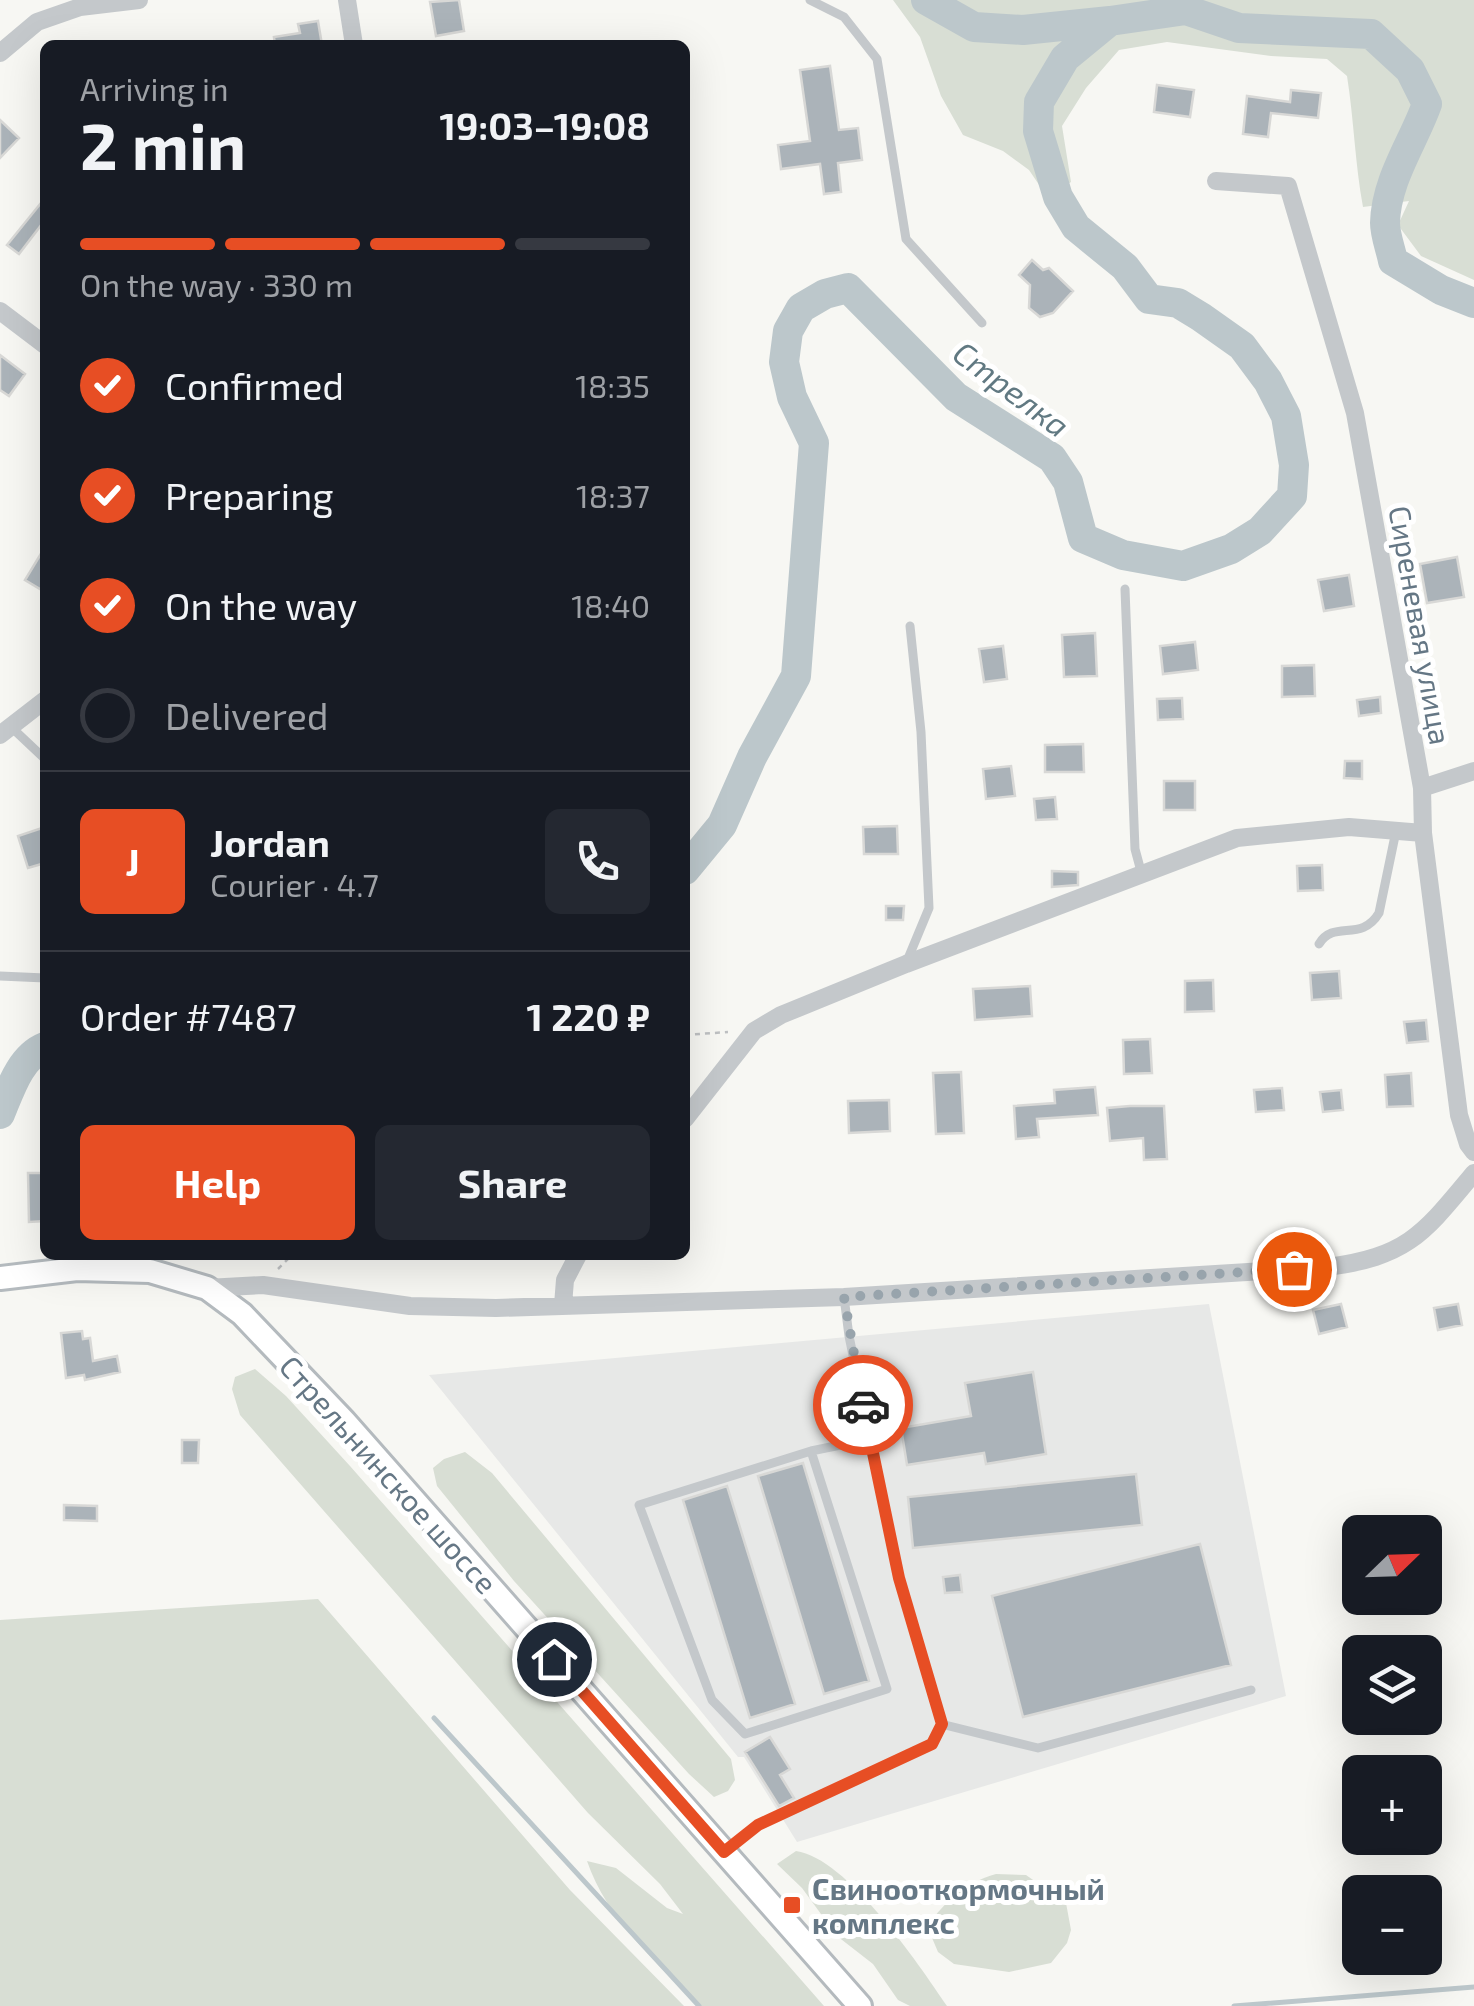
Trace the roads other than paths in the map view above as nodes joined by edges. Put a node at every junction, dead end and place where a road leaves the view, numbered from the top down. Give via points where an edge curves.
1 (139, 0) edge
2 (347, 0) edge
3 (810, 0) edge
4 (353, 40) edge
5 (0, 53) edge
6 (1216, 181) dead end
7 (0, 311) edge
8 (982, 323) dead end
9 (40, 341) edge
10 (1125, 589) dead end
11 (910, 626) dead end
12 (40, 704) edge
13 (5, 730) edge
14 (40, 756) edge
15 (1474, 771) edge
16 (1422, 788) junction
17 (1396, 831) junction
18 (1422, 833) junction
19 (1142, 875) junction
20 (1319, 944) dead end
21 (906, 964) junction
22 (0, 976) edge
23 (40, 978) edge
24 (690, 1113) edge
25 (1474, 1152) edge
26 (1474, 1173) edge
27 (575, 1260) edge
28 (0, 1278) edge
29 (207, 1288) junction
30 (844, 1297) junction
31 (563, 1305) junction
32 (870, 1439) junction
33 (811, 1451) junction
34 (1251, 1690) dead end
35 (942, 1724) junction
36 (724, 1852) junction
37 (860, 2006) edge

1 - 5 street via 80,7 37,22
2 - 4 street
3 - 8 lane via 844,17 877,59 906,239
6 - 16 street, Сиреневая улица via 1288,186 1355,413
7 - 9 street
10 - 19 lane
11 - 21 lane via 928,908
12 - 13 street
13 - 14 lane
15 - 16 street
16 - 18 street, Сиреневая улица
17 - 18 street
17 - 19 street via 1349,827 1237,838
17 - 20 lane via 1373,922 1360,930 1332,931
18 - 25 street, Сиреневая улица via 1460,1115
19 - 21 street
21 - 24 street via 754,1031
22 - 23 lane
26 - 30 street via 1433,1223 1369,1261
27 - 31 street
28 - 29 main road, Стрельнинское шоссе via 124,1269
29 - 31 street via 263,1284 410,1306
29 - 36 main road, Стрельнинское шоссе via 242,1314 338,1415
30 - 31 street
30 - 32 lane
32 - 33 lane
32 - 35 lane via 899,1578
33 - 33 lane via 639,1505 712,1700 745,1734 887,1689
34 - 35 lane via 1038,1748
35 - 36 lane via 932,1744 758,1825
36 - 37 main road, Стрельнинское шоссе

